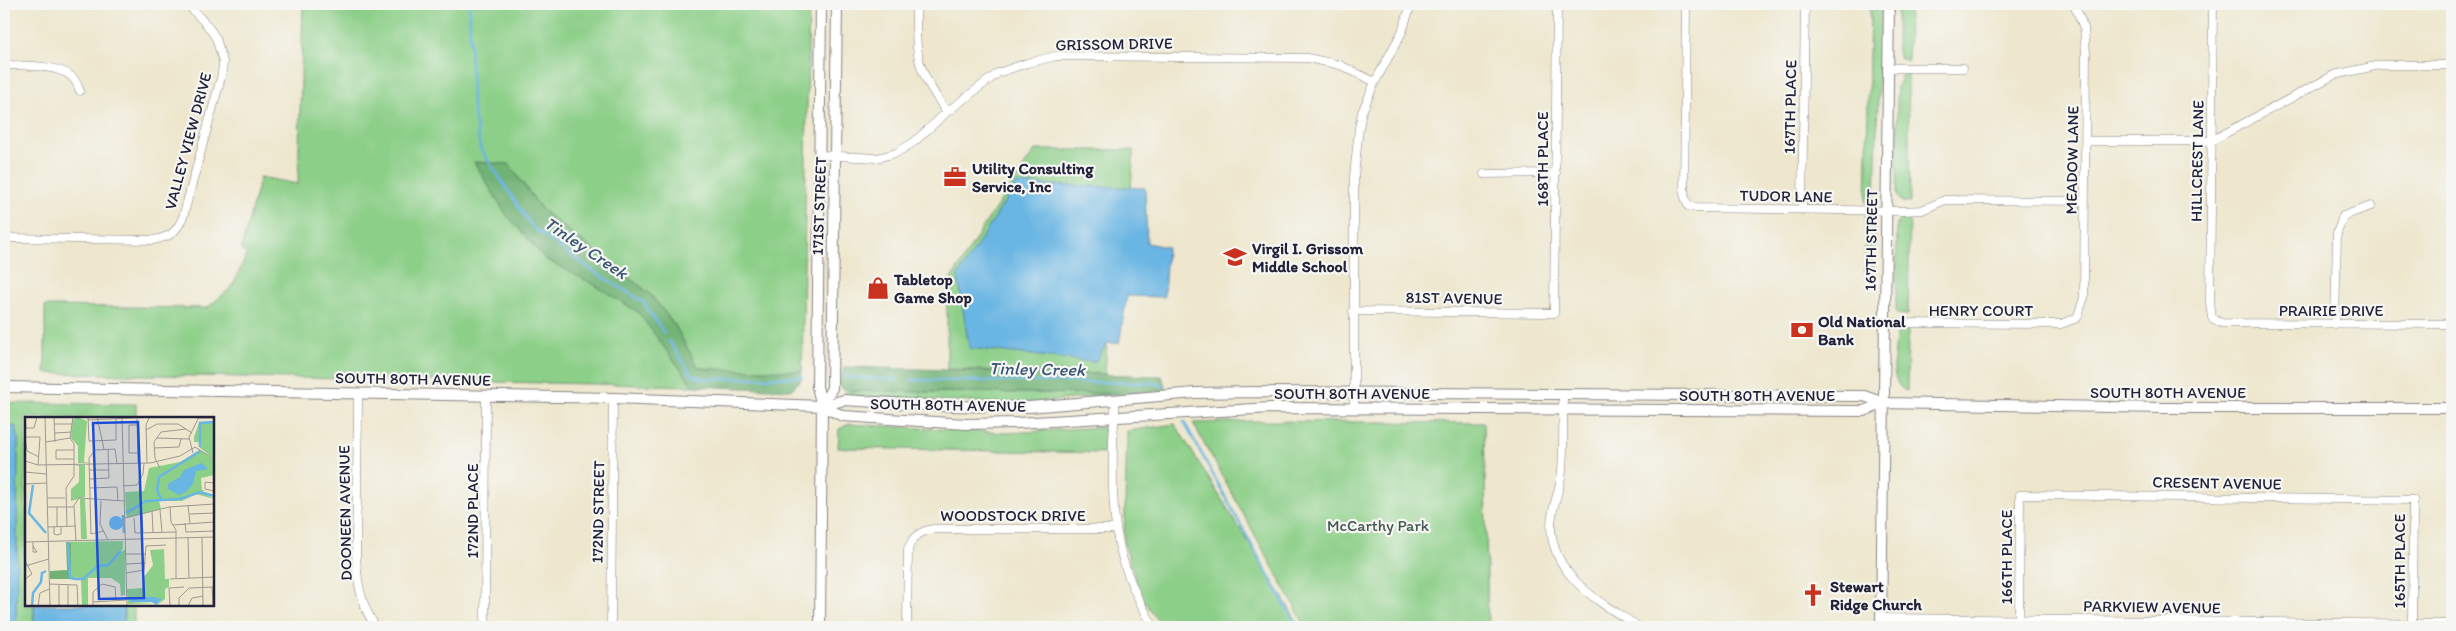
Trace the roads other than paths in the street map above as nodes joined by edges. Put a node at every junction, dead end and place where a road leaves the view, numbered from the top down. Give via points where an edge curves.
1 (187, 4) edge
2 (821, 4) edge
3 (837, 4) edge
4 (916, 4) edge
5 (1411, 4) edge
6 (1557, 4) edge
7 (1686, 4) edge
8 (1805, 4) edge
9 (1889, 4) edge
10 (2074, 4) edge
11 (2213, 4) edge
12 (4, 65) edge
13 (2452, 65) edge
14 (1888, 68) junction
15 (1963, 68) dead end
16 (1375, 82) junction
17 (80, 90) dead end
18 (947, 112) junction
19 (2086, 141) junction
20 (2211, 141) junction
21 (819, 155) junction
22 (836, 156) junction
23 (1556, 173) junction
24 (1484, 174) dead end
25 (2085, 201) junction
26 (2371, 206) dead end
27 (1802, 210) junction
28 (1886, 211) junction
29 (4, 238) edge
30 (1354, 311) junction
31 (1554, 314) joint
32 (2077, 318) joint
33 (2212, 318) joint
34 (1884, 323) junction
35 (2335, 324) junction
36 (2452, 324) edge
37 (4, 387) edge
38 (1354, 392) junction
39 (358, 394) junction
40 (1563, 394) junction
41 (486, 395) junction
42 (613, 398) junction
43 (1115, 400) junction
44 (1884, 403) junction
45 (822, 406) junction
46 (1354, 408) junction
47 (2452, 408) edge
48 (1563, 410) junction
49 (1116, 417) junction
50 (2020, 496) joint
51 (2413, 500) joint
52 (1116, 530) junction
53 (2019, 619) junction
54 (1881, 623) edge
55 (2412, 623) junction
56 (2452, 624) edge
57 (376, 627) edge
58 (485, 627) edge
59 (611, 627) edge
60 (820, 627) edge
61 (907, 627) edge
62 (1154, 627) edge
63 (1640, 627) edge

1 - 29 street, VALLEY VIEW DRIVE via 216,38 221,48 222,74 183,217 172,235 153,240
2 - 21 street, 171ST STREET
3 - 22 street, 171ST STREET
4 - 18 street via 916,48 920,68
5 - 16 street via 1395,50
6 - 23 street, 168TH PLACE
7 - 27 street, TUDOR LANE via 1686,203 1696,208
8 - 27 street, 167TH PLACE
9 - 14 street, 167TH STREET
10 - 19 street, MEADOW LANE via 2084,28
11 - 20 street, HILLCREST LANE
12 - 17 street via 64,72 72,77
13 - 20 street via 2380,65 2334,75
14 - 15 street
14 - 28 street, 167TH STREET
16 - 18 street, GRISSOM DRIVE via 1340,65 1308,58 1056,56 998,73
16 - 30 street via 1362,112 1355,153
18 - 22 street, GRISSOM DRIVE via 914,142 896,153 877,158
19 - 20 street
19 - 25 street, MEADOW LANE
20 - 33 street, HILLCREST LANE
21 - 22 street, GRISSOM DRIVE
21 - 45 street, 171ST STREET via 816,387
22 - 45 street, 171ST STREET via 832,388
23 - 24 street
23 - 31 street, 168TH PLACE
25 - 28 street, TUDOR LANE via 1945,200 1922,210
25 - 32 street, MEADOW LANE via 2084,298
26 - 35 street via 2343,216 2337,233
27 - 28 street, TUDOR LANE
28 - 34 street, 167TH STREET
30 - 31 street, 81ST AVENUE
30 - 38 street
32 - 34 street, HENRY COURT via 2061,324
33 - 35 street, PRAIRIE DRIVE via 2221,323
34 - 44 street, 167TH STREET
35 - 36 street, PRAIRIE DRIVE
37 - 39 street, SOUTH 80TH AVENUE
38 - 40 street, SOUTH 80TH AVENUE
38 - 43 street, SOUTH 80TH AVENUE via 1196,393
38 - 46 street
39 - 41 street, SOUTH 80TH AVENUE
39 - 57 street, DOONEEN AVENUE via 356,564 361,595
40 - 44 street, SOUTH 80TH AVENUE via 1864,396
40 - 48 street
41 - 42 street, SOUTH 80TH AVENUE
41 - 58 street, 172ND PLACE
42 - 45 street, SOUTH 80TH AVENUE
42 - 59 street, 172ND STREET
43 - 45 street, SOUTH 80TH AVENUE via 1029,407 844,400
43 - 49 street
44 - 47 street, SOUTH 80TH AVENUE via 2164,408
44 - 48 street, SOUTH 80TH AVENUE via 1864,411
44 - 54 street, 167TH STREET
45 - 49 street, SOUTH 80TH AVENUE via 842,416 966,424
45 - 60 street, 171ST STREET
46 - 48 street, SOUTH 80TH AVENUE
46 - 49 street, SOUTH 80TH AVENUE via 1258,408
48 - 63 street via 1562,470 1551,526 1557,552 1581,588
49 - 52 street via 1112,493
50 - 51 street, CRESENT AVENUE
50 - 53 street, 166TH PLACE
51 - 55 street, 165TH PLACE
52 - 61 street, WOODSTOCK DRIVE via 934,529 920,533 908,550
52 - 62 street via 1122,560 1136,598
53 - 54 street, PARKVIEW AVENUE
53 - 55 street, PARKVIEW AVENUE
55 - 56 street, PARKVIEW AVENUE

